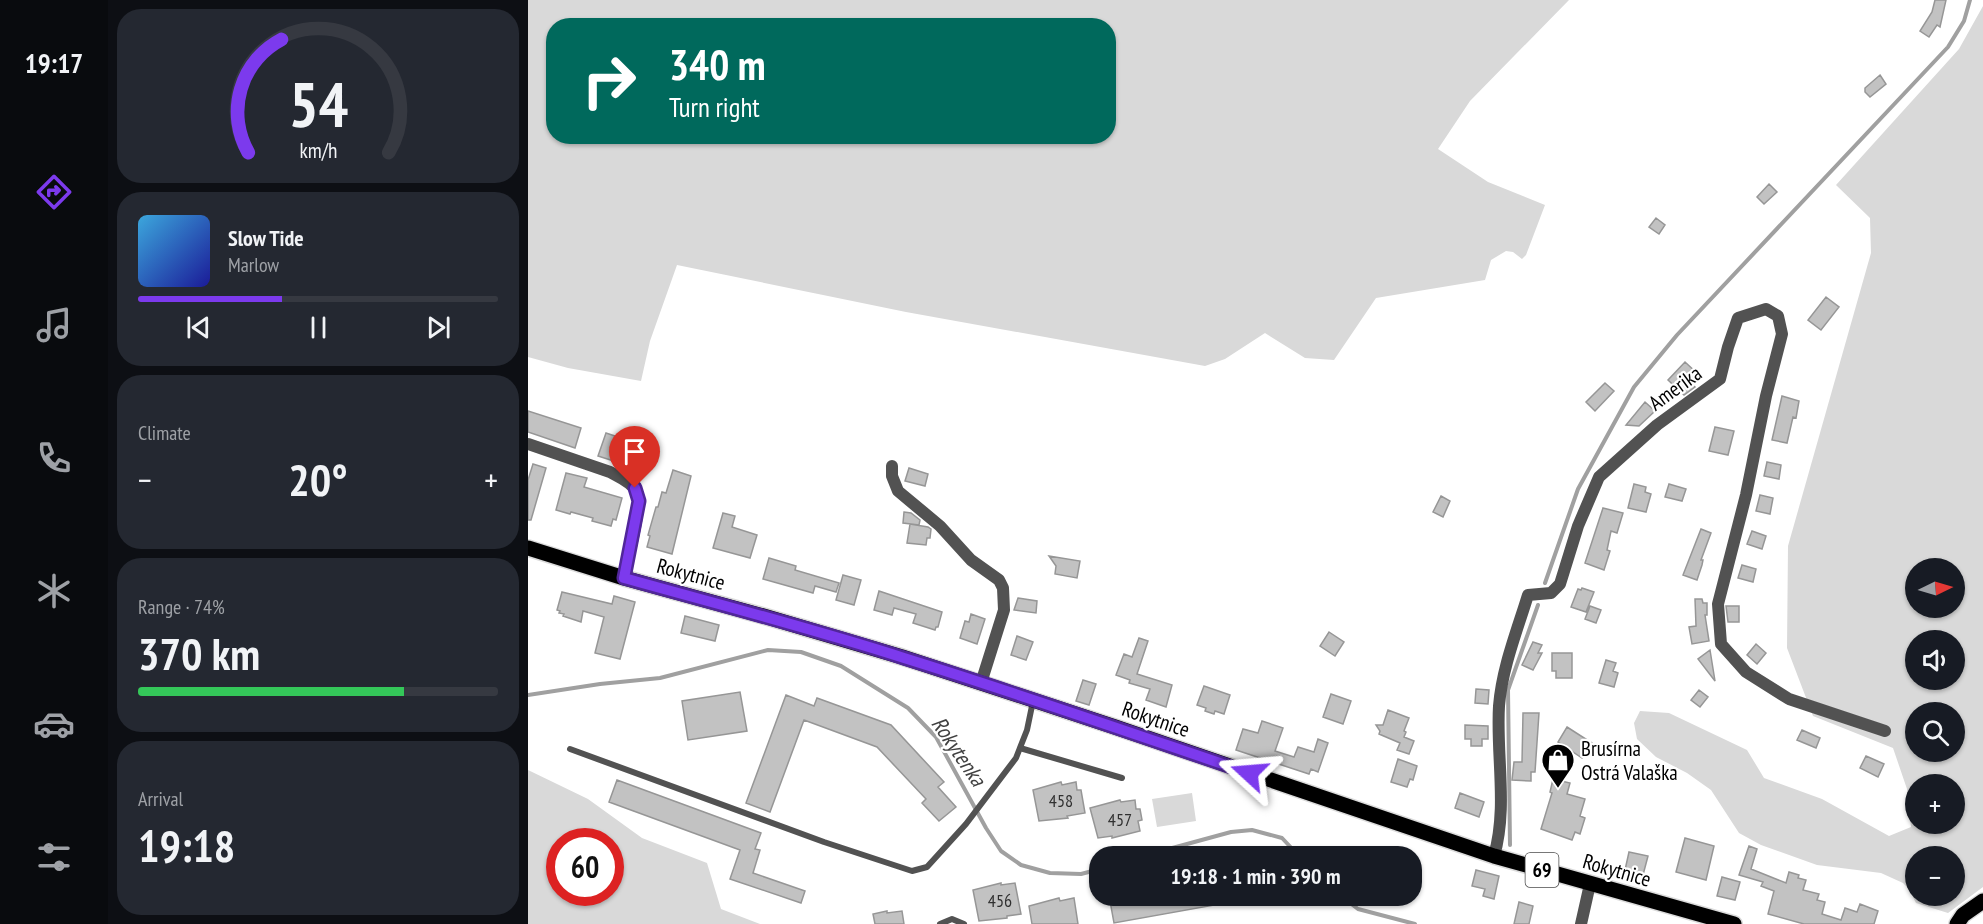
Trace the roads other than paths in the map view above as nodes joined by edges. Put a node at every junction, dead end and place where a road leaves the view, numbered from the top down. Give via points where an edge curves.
1 (528, 444) edge
2 (892, 465) dead end
3 (528, 548) edge
4 (624, 578) junction
5 (981, 683) junction
6 (1034, 701) junction
7 (1885, 731) dead end
8 (1020, 748) junction
9 (570, 749) dead end
10 (1122, 778) dead end
11 (1494, 856) junction
12 (1590, 884) junction
13 (1983, 901) edge
14 (940, 924) edge
15 (964, 924) edge
16 (1581, 924) edge
17 (1734, 924) edge
18 (1957, 924) edge

1 - 4 street via 610,472 635,488 639,501
2 - 5 street via 898,491 940,526 971,560 999,580 1003,588 1004,610
3 - 4 main road, Rokytnice / 69
4 - 5 main road, Rokytnice / 69 via 778,620
5 - 6 main road, Rokytnice / 69
6 - 8 lane
6 - 11 main road, Rokytnice / 69
7 - 11 street, Amerika via 1789,699 1746,672 1721,644 1718,604 1782,334 1778,316 1766,309 1738,318 1720,379 1657,425 1599,477 1560,584 1551,593 1528,595 1501,687 1499,833
8 - 9 lane via 1016,759 966,824 927,867 912,871
8 - 10 lane
11 - 12 main road, Rokytnice / 69
12 - 16 street
12 - 17 main road, Rokytnice / 69
13 - 18 main road
14 - 15 lane via 952,919

